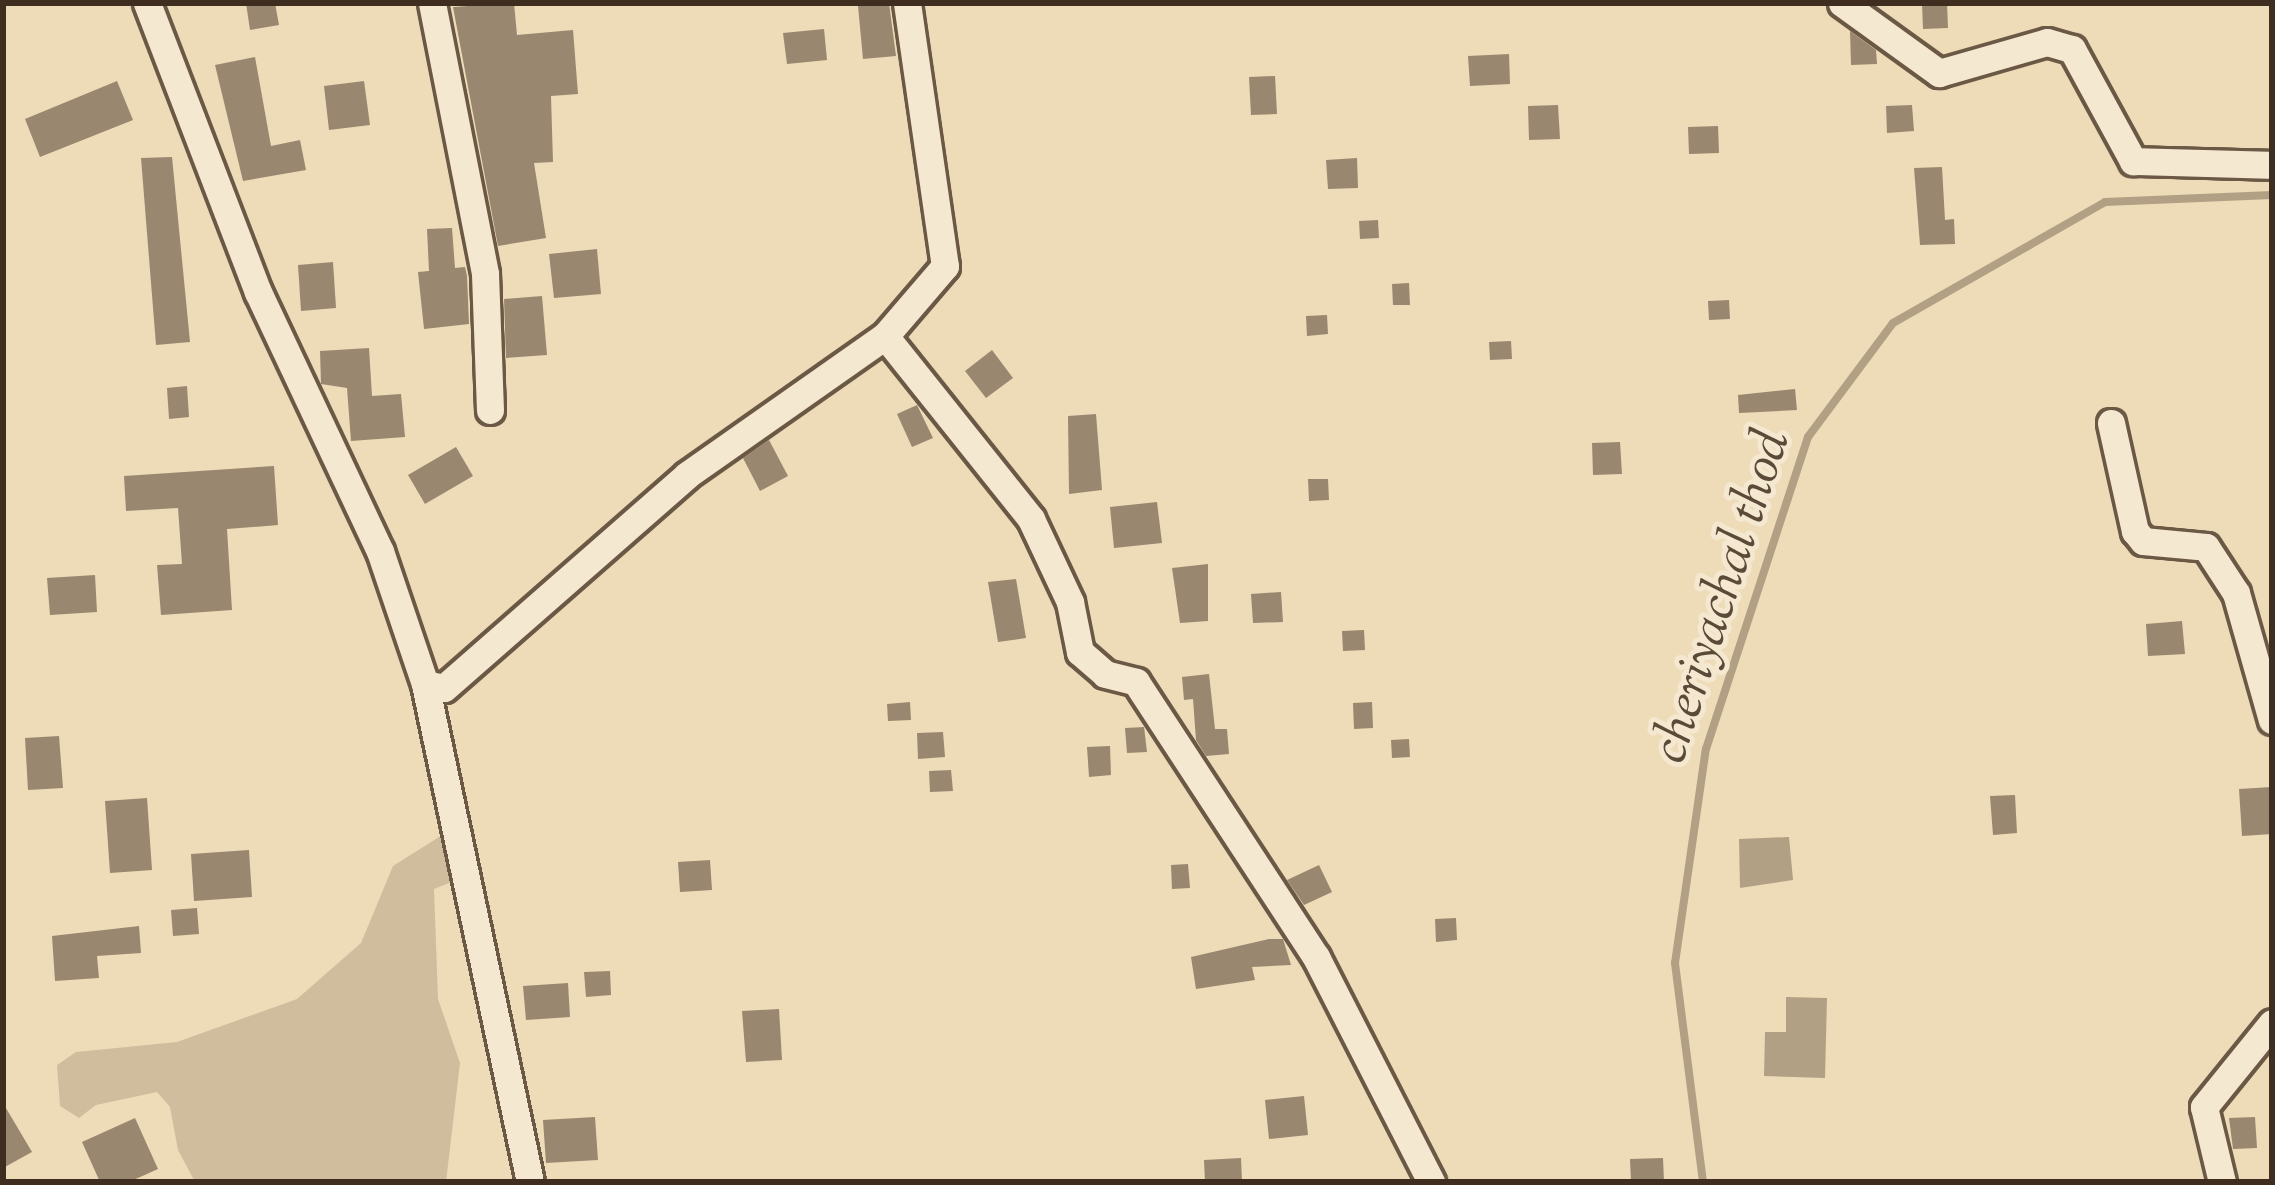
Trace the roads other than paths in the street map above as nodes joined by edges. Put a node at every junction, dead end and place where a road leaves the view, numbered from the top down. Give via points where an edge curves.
1 (147, 3) edge
2 (432, 3) edge
3 (907, 3) edge
4 (1842, 3) edge
5 (2272, 165) edge
6 (885, 336) junction
7 (490, 410) dead end
8 (2111, 423) dead end
9 (425, 684) junction
10 (2272, 720) edge
11 (2272, 1024) edge
12 (530, 1182) edge
13 (1431, 1182) edge
14 (2222, 1182) edge

1 - 9 street via 258,292 380,550
2 - 7 street via 485,274
3 - 6 street via 946,266
4 - 5 street via 1939,73 2047,42 2072,50 2133,161
6 - 9 street via 687,475 444,688
6 - 13 street via 908,355 1031,519 1070,602 1080,652 1105,674 1136,682 1316,956
8 - 10 street via 2134,531 2144,541 2206,547 2236,593
9 - 12 street
11 - 14 street via 2204,1107

